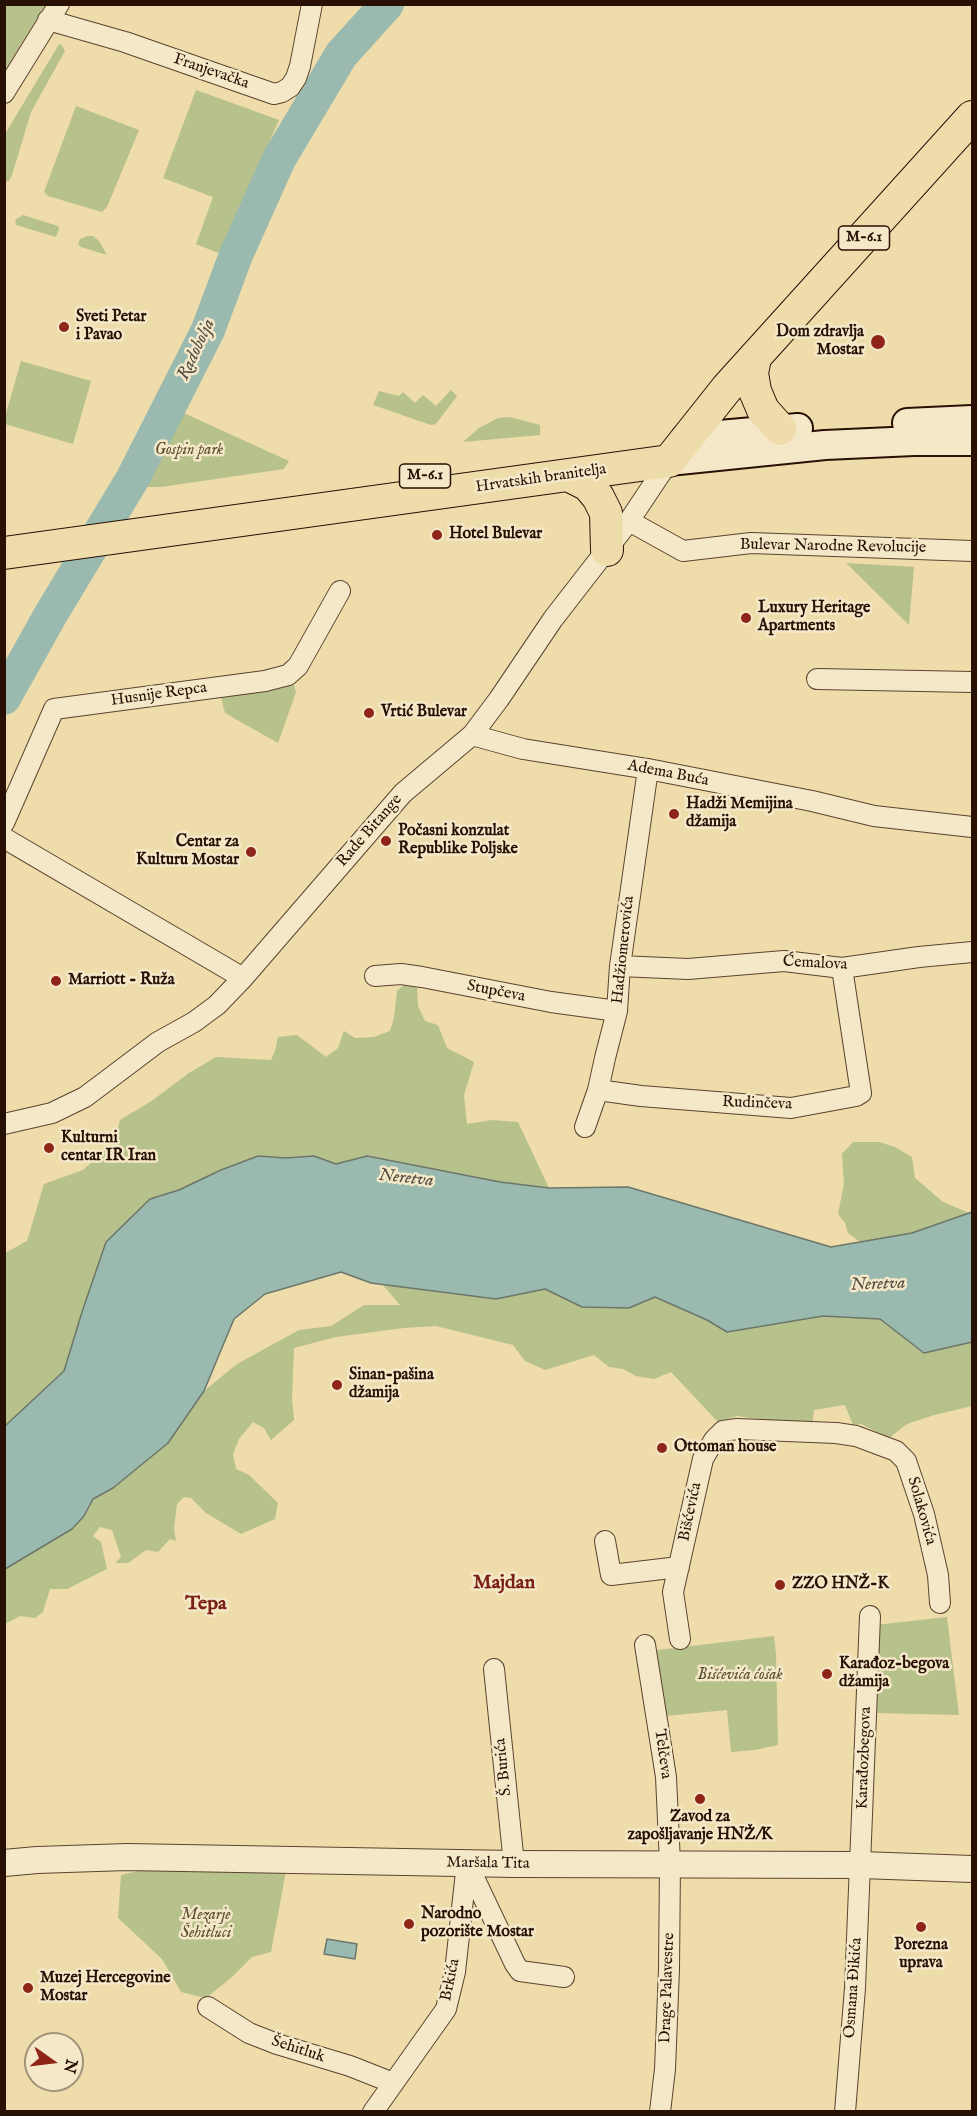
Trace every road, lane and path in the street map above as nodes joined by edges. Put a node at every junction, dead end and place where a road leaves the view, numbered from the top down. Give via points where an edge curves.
1 (312, 4) edge
2 (53, 12) edge
3 (4, 93) edge
4 (972, 117) edge
5 (755, 358) junction
6 (972, 420) edge
7 (780, 429) junction
8 (972, 441) edge
9 (677, 450) junction
10 (568, 475) junction
11 (628, 521) junction
12 (164, 524) junction
13 (88, 532) junction
14 (4, 537) edge
15 (607, 550) junction
16 (972, 551) edge
17 (4, 553) edge
18 (340, 591) dead end
19 (817, 679) dead end
20 (972, 682) edge
21 (472, 735) junction
22 (648, 769) junction
23 (4, 823) edge
24 (972, 827) edge
25 (4, 838) edge
26 (972, 952) edge
27 (620, 966) junction
28 (842, 968) junction
29 (375, 976) dead end
30 (243, 978) junction
31 (617, 1011) junction
32 (598, 1090) junction
33 (4, 1124) edge
34 (585, 1127) dead end
35 (764, 1430) joint
36 (605, 1541) dead end
37 (679, 1567) junction
38 (940, 1603) dead end
39 (870, 1616) dead end
40 (680, 1639) dead end
41 (645, 1645) dead end
42 (494, 1669) dead end
43 (4, 1863) edge
44 (467, 1863) junction
45 (670, 1863) junction
46 (514, 1864) junction
47 (861, 1865) junction
48 (972, 1869) edge
49 (564, 1977) dead end
50 (208, 2007) dead end
51 (393, 2083) junction
52 (373, 2112) edge
53 (660, 2112) edge
54 (845, 2112) edge

1 - 2 street, Franjevačka via 296,78 290,87 274,94 125,42
2 - 3 street, Franjevačka
4 - 5 main road, M-6.1
5 - 7 main road via 755,391 763,410
5 - 9 main road, M-6.1
6 - 7 main road
7 - 9 main road
8 - 9 main road, Hrvatskih branitelja
9 - 10 main road, Hrvatskih branitelja / M-6.1
9 - 11 street, Rade Bitange
9 - 12 main road, M-6.1 via 438,474 242,506
10 - 12 main road, Hrvatskih branitelja / M-6.1
10 - 15 main road via 588,485 603,506 608,527
11 - 15 street, Rade Bitange
11 - 16 street, Bulevar Narodne Revolucije via 683,551 752,543
12 - 13 main road, M-6.1
13 - 14 main road, M-6.1
13 - 17 main road, M-6.1
15 - 21 street, Rade Bitange
18 - 23 street, Husnije Repca via 298,666 288,675 54,709
19 - 20 street
21 - 22 street, Adema Buća via 502,745
21 - 30 street, Rade Bitange via 403,793
22 - 24 street, Adema Buća via 874,816
22 - 27 street, Hadžiomerovića
25 - 30 street
26 - 28 street, Ćemalova
27 - 28 street, Ćemalova via 688,969 784,961
27 - 31 street, Hadžiomerovića
28 - 32 street, Rudinčeva via 861,1093 856,1096 791,1107
29 - 31 street, Stupčeva via 422,977 530,999
30 - 33 street, Rade Bitange via 217,1005 158,1042 86,1097 52,1113
31 - 32 street, Hadžiomerovića
32 - 34 street, Hadžiomerovića
35 - 37 street, Bišćevića via 723,1431 714,1440 703,1459
35 - 38 street, Solakovića via 856,1436 896,1451 906,1461 924,1514
36 - 37 street via 611,1575
37 - 40 street, Bišćevića via 673,1592
39 - 47 street, Karađozbegova
41 - 45 street, Telčeva via 666,1777
42 - 46 street, Š. Burića
43 - 44 street, Maršala Tita via 127,1857
44 - 46 street, Maršala Tita
44 - 49 street via 520,1971
44 - 51 street, Brkića via 455,1972 446,2009
45 - 46 street, Maršala Tita
45 - 47 street, Maršala Tita
45 - 53 street, Drage Palavestre via 665,2069
47 - 48 street, Maršala Tita
47 - 54 street, Osmana Đikića
50 - 51 street, Šehitluk via 277,2044
51 - 52 street, Brkića

